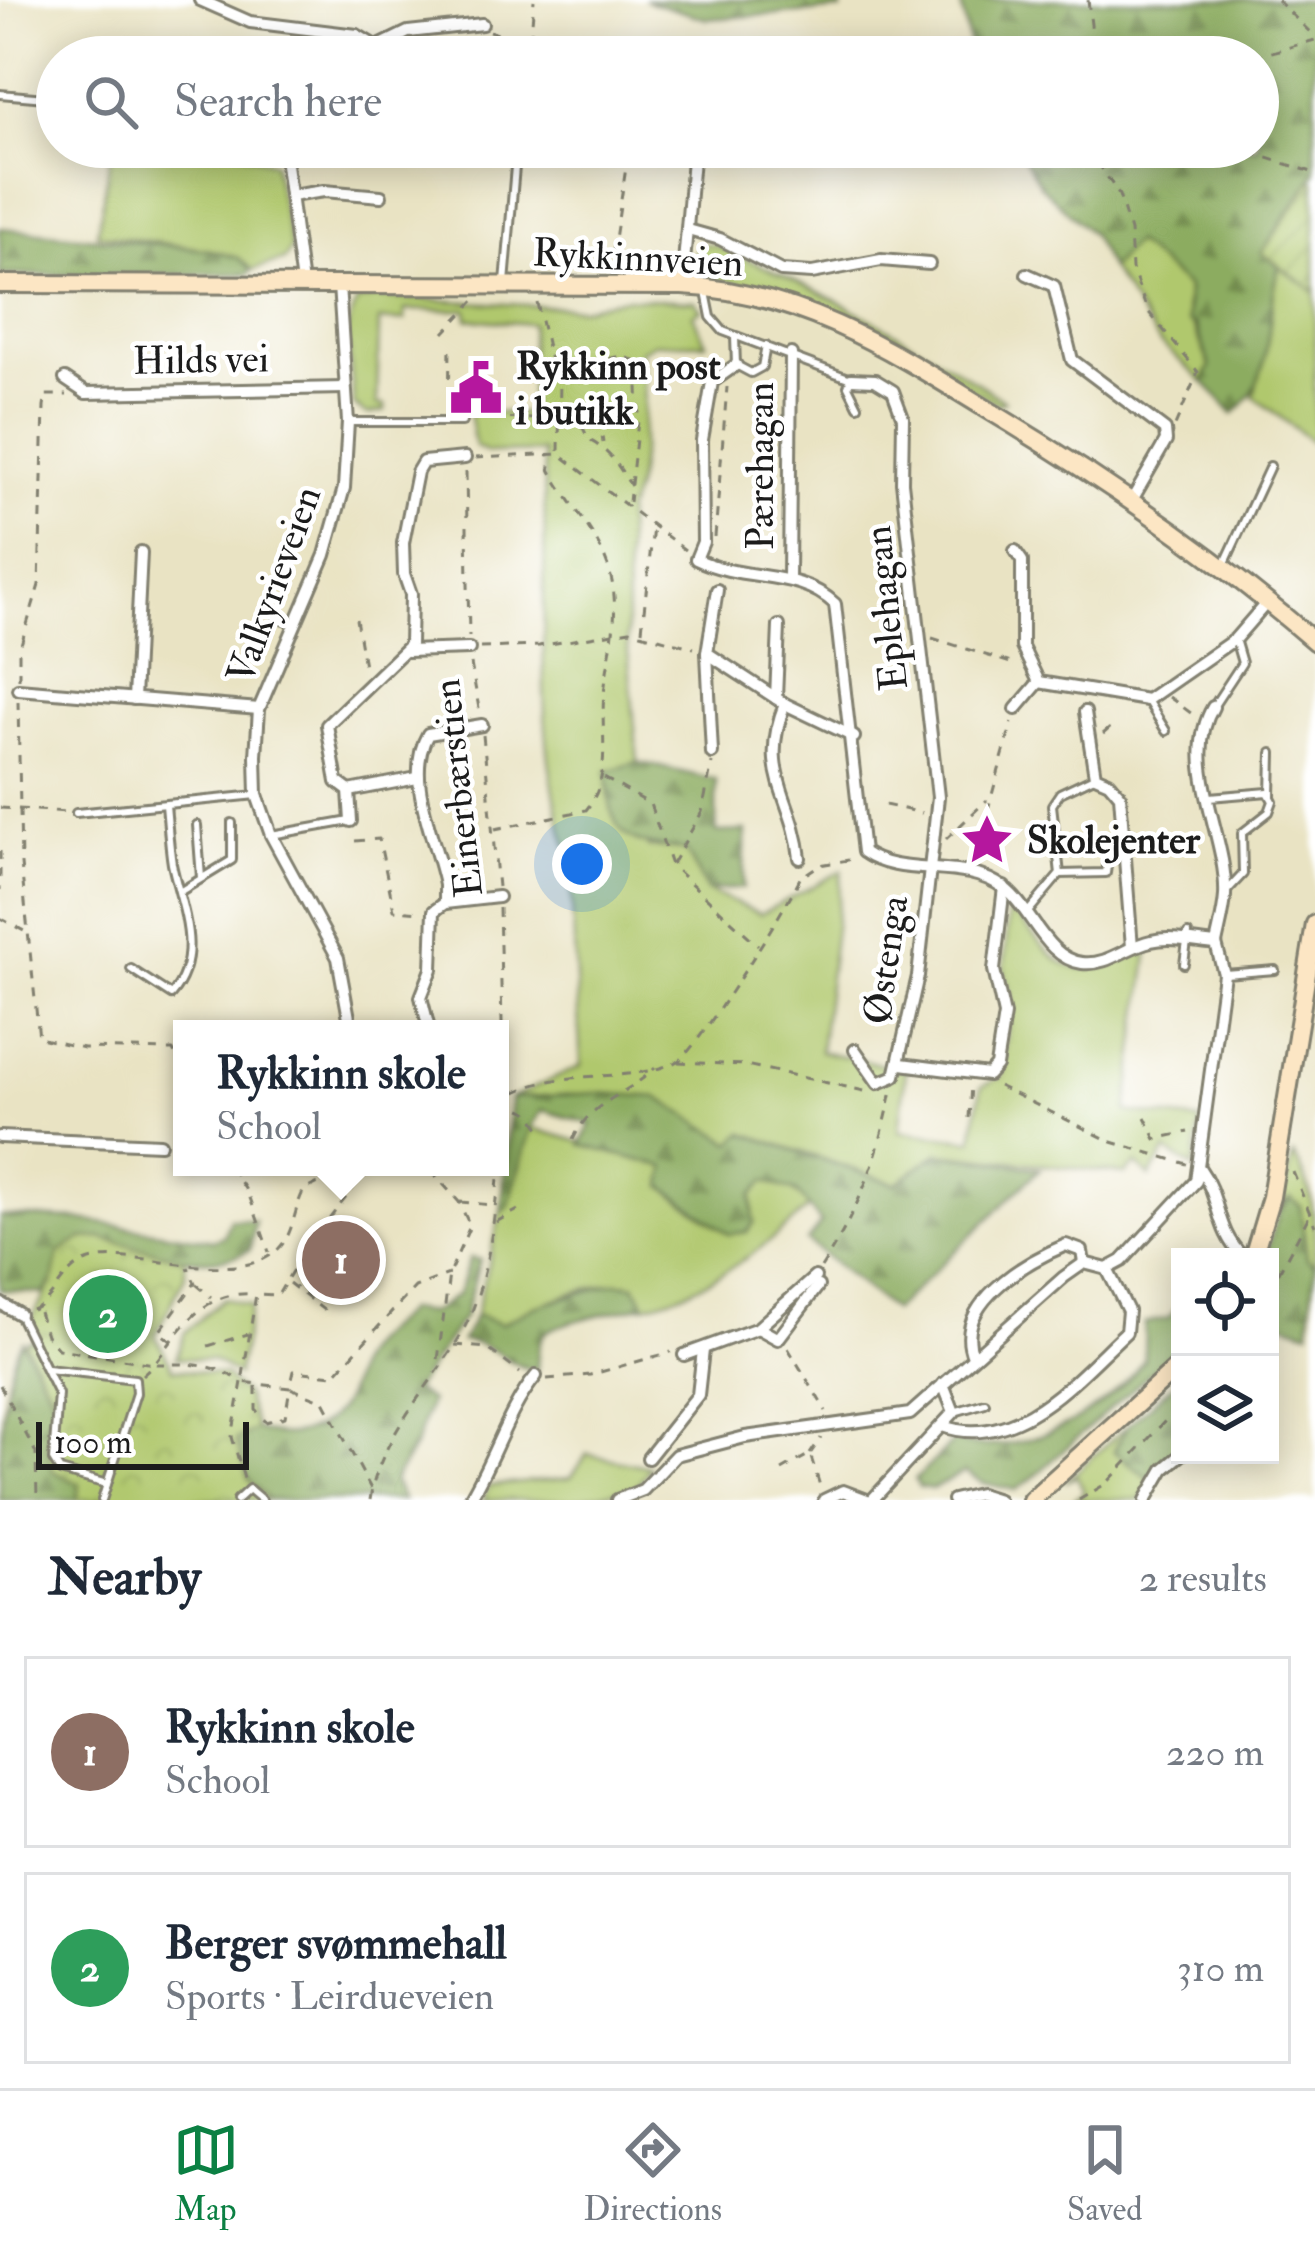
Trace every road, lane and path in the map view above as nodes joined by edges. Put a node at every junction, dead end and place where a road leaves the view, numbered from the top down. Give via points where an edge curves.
1 (200, 0) edge
2 (534, 0) edge
3 (1088, 0) edge
4 (1277, 0) edge
5 (477, 24) joint
6 (359, 36) edge
7 (400, 36) edge
8 (504, 36) edge
9 (533, 36) edge
10 (1092, 36) edge
11 (1315, 39) edge
12 (1279, 50) edge
13 (0, 94) edge
14 (36, 97) edge
15 (1279, 162) edge
16 (288, 168) edge
17 (515, 168) edge
18 (626, 168) edge
19 (692, 168) edge
20 (1102, 168) edge
21 (1315, 173) edge
22 (291, 196) junction
23 (381, 196) dead end
24 (688, 230) junction
25 (928, 265) dead end
26 (622, 273) dead end
27 (1027, 274) dead end
28 (0, 284) edge
29 (302, 284) junction
30 (339, 285) junction
31 (505, 285) junction
32 (682, 286) junction
33 (706, 287) junction
34 (476, 300) dead end
35 (537, 303) dead end
36 (444, 332) dead end
37 (735, 337) junction
38 (766, 346) junction
39 (449, 347) dead end
40 (791, 354) junction
41 (731, 368) junction
42 (557, 371) junction
43 (65, 379) dead end
44 (851, 379) junction
45 (345, 388) junction
46 (79, 390) junction
47 (858, 406) dead end
48 (560, 418) junction
49 (348, 422) junction
50 (450, 422) junction
51 (462, 422) joint
52 (583, 428) junction
53 (1166, 442) junction
54 (602, 445) junction
55 (549, 454) junction
56 (559, 454) junction
57 (466, 458) junction
58 (1270, 466) dead end
59 (631, 486) junction
60 (1132, 500) junction
61 (629, 504) junction
62 (653, 525) junction
63 (703, 542) junction
64 (1015, 551) dead end
65 (141, 552) dead end
66 (696, 559) junction
67 (1223, 566) junction
68 (789, 579) junction
69 (717, 590) dead end
70 (1268, 601) junction
71 (277, 618) dead end
72 (356, 619) dead end
73 (296, 622) junction
74 (779, 626) dead end
75 (642, 630) junction
76 (616, 632) junction
77 (919, 634) junction
78 (1235, 639) junction
79 (1315, 642) edge
80 (469, 649) junction
81 (407, 651) junction
82 (707, 653) junction
83 (1032, 669) junction
84 (1040, 682) junction
85 (368, 685) junction
86 (18, 689) junction
87 (1163, 693) junction
88 (134, 699) junction
89 (1147, 700) junction
90 (780, 701) junction
91 (1213, 706) joint
92 (259, 709) junction
93 (1016, 709) joint
94 (1085, 712) dead end
95 (1204, 723) junction
96 (482, 725) junction
97 (1166, 731) dead end
98 (854, 737) junction
99 (712, 753) joint
100 (1272, 753) dead end
101 (1095, 776) junction
102 (602, 777) junction
103 (417, 778) junction
104 (349, 790) junction
105 (257, 795) junction
106 (1270, 796) junction
107 (1208, 798) junction
108 (989, 799) junction
109 (166, 805) junction
110 (885, 805) dead end
111 (0, 808) edge
112 (19, 810) junction
113 (76, 813) joint
114 (351, 820) joint
115 (232, 823) dead end
116 (197, 825) dead end
117 (495, 829) junction
118 (934, 829) junction
119 (271, 836) junction
120 (356, 841) dead end
121 (0, 850) edge
122 (867, 856) junction
123 (800, 858) dead end
124 (930, 860) junction
125 (1108, 860) dead end
126 (671, 866) junction
127 (971, 871) junction
128 (1060, 874) junction
129 (201, 878) junction
130 (1004, 887) junction
131 (0, 890) edge
132 (181, 891) junction
133 (1225, 894) junction
134 (498, 897) junction
135 (440, 907) junction
136 (1028, 912) junction
137 (0, 918) edge
138 (1315, 924) edge
139 (26, 931) junction
140 (1188, 937) junction
141 (1216, 944) junction
142 (758, 945) junction
143 (1132, 947) junction
144 (1184, 964) dead end
145 (131, 969) dead end
146 (1275, 970) dead end
147 (1224, 974) junction
148 (349, 1020) edge
149 (427, 1020) edge
150 (500, 1020) edge
151 (173, 1050) edge
152 (855, 1050) dead end
153 (676, 1062) junction
154 (655, 1067) junction
155 (898, 1070) junction
156 (971, 1074) junction
157 (988, 1075) junction
158 (890, 1096) junction
159 (509, 1098) edge
160 (509, 1104) edge
161 (1145, 1117) dead end
162 (969, 1118) dead end
163 (1204, 1125) junction
164 (542, 1131) dead end
165 (0, 1137) edge
166 (572, 1140) dead end
167 (160, 1144) dead end
168 (1200, 1169) junction
169 (237, 1176) edge
170 (331, 1176) edge
171 (363, 1176) edge
172 (437, 1176) edge
173 (498, 1176) edge
174 (1304, 1190) dead end
175 (1315, 1196) edge
176 (459, 1202) junction
177 (496, 1205) junction
178 (518, 1210) dead end
179 (1310, 1213) dead end
180 (494, 1223) junction
181 (1236, 1248) edge
182 (1256, 1248) edge
183 (270, 1256) junction
184 (1084, 1263) junction
185 (188, 1265) junction
186 (1107, 1269) junction
187 (1279, 1271) edge
188 (449, 1274) junction
189 (286, 1280) junction
190 (817, 1281) junction
191 (195, 1283) junction
192 (256, 1294) junction
193 (212, 1298) junction
194 (0, 1303) edge
195 (39, 1309) junction
196 (325, 1311) dead end
197 (20, 1314) junction
198 (758, 1328) junction
199 (250, 1334) junction
200 (778, 1339) junction
201 (172, 1341) junction
202 (455, 1345) junction
203 (208, 1346) dead end
204 (703, 1350) junction
205 (684, 1355) joint
206 (973, 1356) junction
207 (154, 1364) junction
208 (46, 1370) junction
209 (437, 1370) junction
210 (1171, 1374) edge
211 (536, 1376) junction
212 (136, 1379) junction
213 (242, 1382) junction
214 (256, 1384) junction
215 (944, 1384) junction
216 (0, 1385) edge
217 (290, 1388) junction
218 (985, 1403) dead end
219 (954, 1412) junction
220 (1171, 1415) edge
221 (827, 1425) junction
222 (942, 1426) junction
223 (673, 1429) junction
224 (676, 1455) junction
225 (648, 1458) dead end
226 (1171, 1463) edge
227 (782, 1470) dead end
228 (107, 1484) junction
229 (249, 1489) junction
230 (371, 1490) junction
231 (104, 1499) edge
232 (37, 1500) edge
233 (236, 1500) edge
234 (262, 1500) edge
235 (370, 1500) edge
236 (469, 1500) edge
237 (616, 1500) edge
238 (822, 1500) edge
239 (869, 1500) edge
240 (952, 1500) edge
241 (998, 1500) edge
242 (1030, 1500) edge
243 (1079, 1500) edge
244 (1146, 1500) edge

1 - 6 street via 250,22
2 - 9 path
3 - 10 path
4 - 11 path
5 - 7 street
5 - 8 path
11 - 12 path
13 - 14 lane
15 - 21 path
16 - 22 street
17 - 31 lane
18 - 26 path via 613,252
19 - 24 street
20 - 53 path via 1119,195 1148,310 1198,372
22 - 23 street
22 - 29 street
24 - 25 street via 798,273 881,260
24 - 32 street
27 - 53 street via 1054,286 1072,360 1162,424
28 - 29 street, Rykkinnveien
29 - 30 street, Rykkinnveien
30 - 31 street, Rykkinnveien
30 - 45 street, Valkyrieveien
31 - 32 street, Rykkinnveien
32 - 33 street, Rykkinnveien
33 - 37 lane, Pærehagan via 711,317
33 - 60 street, Rykkinnveien via 786,303 857,332
34 - 36 path
35 - 42 path
37 - 38 lane, Pærehagan
37 - 41 lane
38 - 40 lane, Pærehagan
38 - 41 lane via 758,372
39 - 50 path
40 - 44 lane, Pærehagan
40 - 68 street, Pærehagan
41 - 63 path via 718,530
41 - 63 street via 712,382 702,440
42 - 48 path
42 - 59 path via 620,356 637,361
43 - 46 street, Hilds vei
44 - 47 lane
44 - 77 street, Eplehagan via 893,391 903,418
45 - 46 street, Hilds vei
45 - 49 street, Valkyrieveien
46 - 86 path via 46,395 39,585
48 - 51 path
48 - 52 path
48 - 56 path
49 - 50 lane
49 - 73 street, Valkyrieveien via 344,488
50 - 51 lane
52 - 54 path
52 - 54 path via 588,419 600,423
53 - 60 street
54 - 59 path
55 - 56 path
55 - 57 path
55 - 76 path via 563,494 605,558
56 - 61 path
57 - 80 path, Einerbærstien
57 - 81 street via 424,462 417,472 403,543 413,615
58 - 67 lane
59 - 61 path
60 - 67 street, Rykkinnveien
61 - 62 path
62 - 66 path
62 - 75 path
63 - 66 street
64 - 83 street via 1022,561 1022,647
65 - 88 street
66 - 68 street via 737,576
67 - 70 street, Rykkinnveien
68 - 98 street via 835,604
69 - 82 street
70 - 78 street
70 - 79 street, Rykkinnveien
71 - 73 lane
72 - 85 path
73 - 92 street, Valkyrieveien
74 - 90 street
75 - 76 path
75 - 82 path
76 - 80 path
76 - 102 path via 604,693
77 - 83 path
77 - 118 street, Eplehagan via 938,797
78 - 87 street
78 - 91 lane via 1242,663
80 - 81 street
80 - 96 path, Einerbærstien
81 - 85 street
82 - 90 street
82 - 99 street
83 - 84 street
84 - 89 street
84 - 93 street
85 - 104 street via 327,725 337,782
86 - 88 street
86 - 112 path
87 - 89 street
87 - 95 path
88 - 92 street
89 - 97 lane
90 - 98 street
90 - 123 street via 772,741
91 - 95 street
92 - 105 street, Valkyrieveien
93 - 108 path
94 - 101 street
95 - 107 street
96 - 103 street via 428,734
96 - 117 path, Einerbærstien
98 - 122 street
99 - 126 path via 702,812
100 - 106 lane
101 - 128 lane via 1052,805
101 - 143 street via 1120,795
102 - 117 path via 586,810
102 - 126 path via 650,804
103 - 104 street
103 - 135 street via 435,837
104 - 114 street
105 - 109 lane
105 - 119 street, Valkyrieveien
106 - 107 lane
106 - 133 lane via 1269,812 1242,832 1243,874
107 - 133 street
108 - 124 path
108 - 127 path
109 - 113 lane
109 - 132 lane
110 - 118 path via 922,813
111 - 112 path
112 - 113 path
112 - 139 path
114 - 119 lane
115 - 129 lane via 232,860
116 - 129 lane
117 - 134 path, Einerbærstien
118 - 124 street, Eplehagan
119 - 148 street, Valkyrieveien via 338,958
120 - 135 path via 383,844 397,912
121 - 131 path
122 - 124 street
122 - 142 path via 811,869
124 - 127 street
124 - 155 street, Østenga
125 - 128 lane via 1106,873
126 - 142 path
127 - 130 street
128 - 136 lane
129 - 132 lane
130 - 136 street
130 - 157 street via 994,970 1004,1015 997,1066
132 - 145 lane via 189,928 182,982 171,995
133 - 141 street
134 - 135 street
134 - 150 path, Einerbærstien
135 - 149 street via 422,997
136 - 143 street via 1055,951 1077,962 1106,962
137 - 139 path
138 - 182 street
139 - 151 path via 39,1038 83,1048
140 - 141 street
140 - 143 street
140 - 144 lane
141 - 147 street
142 - 153 path via 712,1025
146 - 147 lane
147 - 163 street
152 - 155 street, Østenga via 878,1083
153 - 154 path
153 - 158 path via 746,1065
154 - 159 path via 543,1083
154 - 166 path via 611,1094
155 - 156 street, Østenga
155 - 158 path
156 - 157 street, Østenga
156 - 162 path
157 - 168 path via 1112,1142
158 - 190 path via 881,1149
160 - 164 path via 530,1113
161 - 163 path via 1156,1139
163 - 168 street
165 - 167 street
168 - 181 street
168 - 186 street via 1186,1195
169 - 183 path
170 - 183 path via 304,1190 285,1242
171 - 189 path
172 - 176 path
173 - 177 path
174 - 175 path
176 - 177 path
176 - 188 path via 470,1232
177 - 180 path
178 - 180 path
179 - 187 path
180 - 202 path via 471,1315
183 - 185 path via 218,1268
184 - 186 street
184 - 206 street
184 - 206 street via 1082,1251 1066,1245 1020,1268 970,1318
185 - 191 path
185 - 195 path via 98,1258 64,1272
186 - 222 street via 1128,1311 1126,1332 1012,1428
188 - 209 path
188 - 217 path via 415,1287 334,1375 294,1371
189 - 192 path via 278,1295
189 - 196 path
190 - 198 street
190 - 200 street
191 - 193 path
191 - 201 path via 159,1331
192 - 193 path
192 - 199 path
193 - 201 path
194 - 197 street
195 - 197 path
195 - 207 path via 58,1349
197 - 208 lane
198 - 200 street
198 - 204 street
199 - 203 path
199 - 213 path
200 - 221 path via 823,1399
201 - 207 path
202 - 209 path
202 - 211 path via 488,1348
204 - 205 street
204 - 223 street via 698,1395
205 - 211 path via 661,1351 590,1375
206 - 215 street
207 - 212 path
207 - 213 path via 214,1366
208 - 212 lane
208 - 228 lane via 60,1405 53,1460 60,1471
209 - 230 path via 386,1447
210 - 242 street
211 - 236 street
212 - 228 lane
213 - 214 path
213 - 229 path via 232,1437
214 - 217 path
214 - 217 path via 256,1410 266,1423 286,1418
215 - 219 street
215 - 221 street via 898,1419
216 - 232 path via 36,1453
217 - 230 path via 330,1408
218 - 219 lane
219 - 222 street
220 - 243 path via 1107,1483
221 - 224 street
222 - 239 street
223 - 224 street
223 - 225 street
224 - 237 street via 644,1490
226 - 244 street
227 - 238 path via 809,1454
228 - 231 lane
229 - 233 lane
229 - 234 lane
230 - 235 path
238 - 239 street via 843,1490
240 - 241 street

